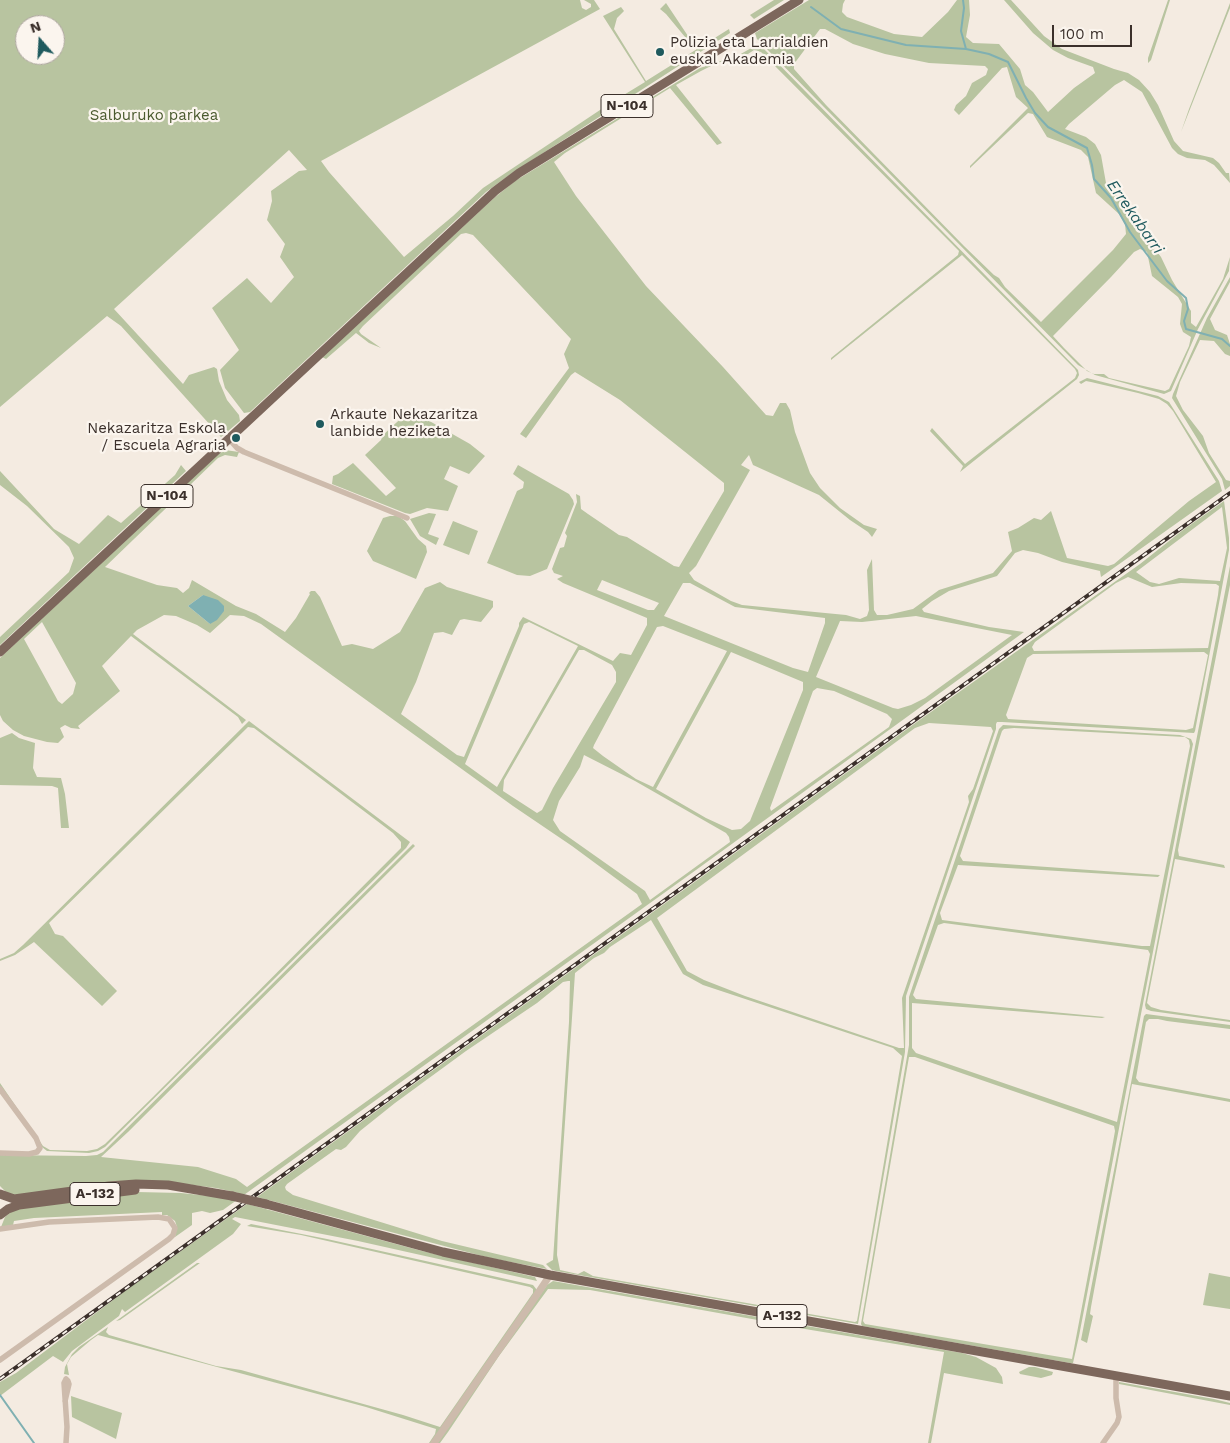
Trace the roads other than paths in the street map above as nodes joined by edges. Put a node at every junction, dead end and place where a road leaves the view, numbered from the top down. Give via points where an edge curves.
1 (799, 0) edge
2 (228, 438) junction
3 (406, 518) dead end
4 (0, 652) edge
5 (0, 1089) edge
6 (0, 1153) edge
7 (192, 1189) junction
8 (0, 1194) edge
9 (0, 1215) edge
10 (0, 1229) edge
11 (550, 1275) junction
12 (0, 1360) edge
13 (1116, 1376) junction
14 (1230, 1396) edge
15 (65, 1401) dead end
16 (66, 1443) edge
17 (434, 1443) edge
18 (1103, 1443) edge

1 - 2 main road, N-104 via 544,157 496,191
2 - 3 street via 244,452
2 - 4 main road, N-104
5 - 6 street via 40,1148 29,1154
7 - 8 main road, A-132 via 136,1184 14,1199
7 - 9 main road, A-132 via 136,1189 99,1194 19,1205
7 - 11 main road, A-132, bridge via 266,1204 443,1252
10 - 12 street via 49,1222 158,1217 169,1219 175,1228 169,1239
11 - 13 main road, A-132
11 - 17 street
13 - 14 main road, A-132
13 - 18 street via 1119,1417
15 - 16 street

